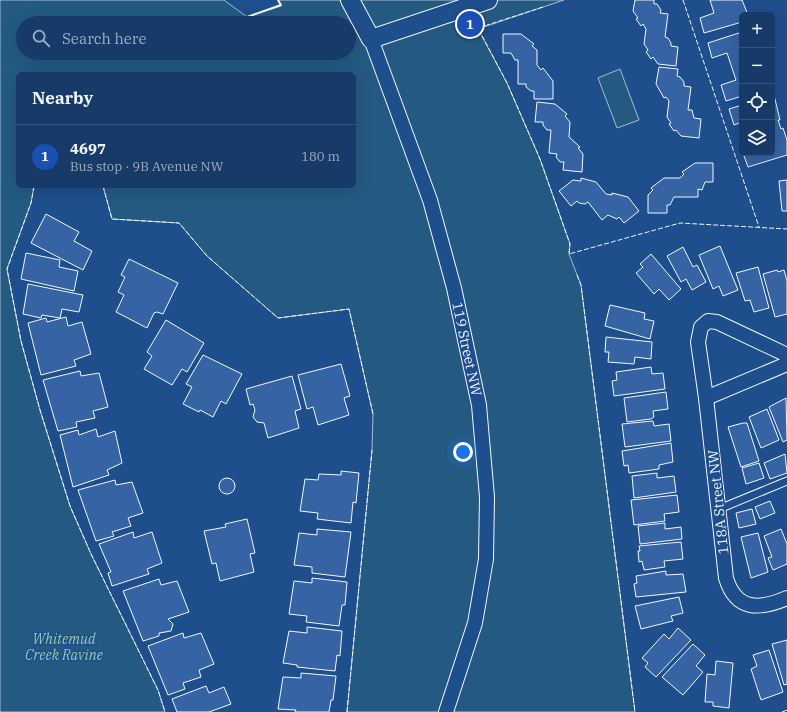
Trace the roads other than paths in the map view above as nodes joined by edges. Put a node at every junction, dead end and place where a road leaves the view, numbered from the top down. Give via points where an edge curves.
1 (350, 0) edge
2 (488, 0) edge
3 (371, 39) junction
4 (787, 355) edge
5 (787, 364) edge
6 (706, 398) junction
7 (787, 481) edge
8 (719, 509) junction
9 (787, 598) edge
10 (446, 712) edge

1 - 3 street, 119 Street NW
2 - 3 street
3 - 10 street, 119 Street NW via 430,200 454,288 479,405 488,497 486,559 475,623
4 - 6 street, 118A Street NW via 717,322 704,323 698,342
5 - 6 street
6 - 8 street, 118A Street NW
7 - 8 lane
8 - 9 street, 118A Street NW via 726,578 728,586 740,602 759,606

